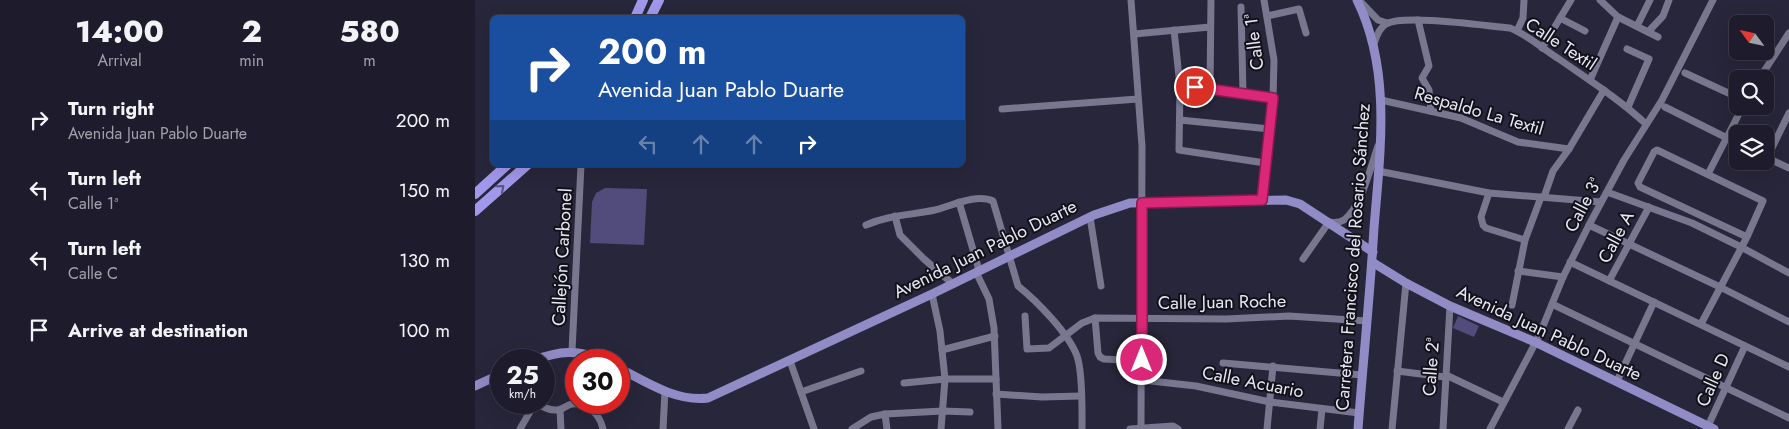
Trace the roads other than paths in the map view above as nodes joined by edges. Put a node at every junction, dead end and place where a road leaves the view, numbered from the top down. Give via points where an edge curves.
1 (643, 0) edge
2 (659, 0) edge
3 (1131, 0) edge
4 (1211, 0) edge
5 (1264, 0) edge
6 (1358, 0) edge
7 (1524, 0) edge
8 (1571, 0) edge
9 (1600, 0) edge
10 (1650, 0) edge
11 (1669, 0) edge
12 (1713, 0) edge
13 (1241, 7) dead end
14 (636, 15) edge
15 (652, 15) edge
16 (1267, 16) junction
17 (1618, 17) junction
18 (1560, 18) junction
19 (1418, 20) junction
20 (1387, 24) junction
21 (1637, 26) junction
22 (1210, 27) junction
23 (1174, 30) junction
24 (1517, 31) junction
25 (1585, 31) dead end
26 (1648, 32) junction
27 (1306, 33) dead end
28 (1789, 33) edge
29 (1134, 34) junction
30 (1658, 37) dead end
31 (1374, 44) junction
32 (1542, 48) junction
33 (1627, 49) dead end
34 (1765, 70) edge
35 (1685, 73) dead end
36 (1590, 80) junction
37 (1180, 86) junction
38 (1211, 88) junction
39 (1604, 90) junction
40 (1243, 93) junction
41 (1729, 93) edge
42 (1273, 98) junction
43 (1138, 99) junction
44 (1381, 100) junction
45 (1628, 107) junction
46 (1665, 107) dead end
47 (1002, 109) dead end
48 (1431, 112) junction
49 (1789, 113) edge
50 (1738, 115) edge
51 (1180, 120) junction
52 (1646, 124) junction
53 (1270, 129) junction
54 (1727, 137) junction
55 (1381, 139) junction
56 (1774, 142) edge
57 (1569, 149) junction
58 (1774, 161) edge
59 (1265, 163) junction
60 (505, 167) edge
61 (525, 167) edge
62 (581, 167) edge
63 (1789, 168) edge
64 (1378, 171) junction
65 (1708, 174) junction
66 (1607, 192) junction
67 (1489, 193) junction
68 (475, 194) edge
69 (1542, 197) junction
70 (1262, 200) junction
71 (959, 202) junction
72 (1601, 202) junction
73 (1142, 203) junction
74 (1649, 206) junction
75 (475, 211) edge
76 (895, 216) junction
77 (1089, 217) junction
78 (1329, 222) junction
79 (866, 225) dead end
80 (1589, 225) junction
81 (1747, 237) junction
82 (1525, 240) junction
83 (1629, 245) junction
84 (1741, 247) junction
85 (1373, 252) junction
86 (1008, 256) junction
87 (1303, 259) dead end
88 (1372, 262) junction
89 (1570, 262) junction
90 (977, 271) junction
91 (1518, 271) junction
92 (1789, 274) edge
93 (1563, 277) junction
94 (1609, 281) junction
95 (1406, 283) junction
96 (953, 284) junction
97 (1101, 286) dead end
98 (1720, 287) junction
99 (932, 294) junction
100 (1654, 302) junction
101 (1552, 304) junction
102 (1511, 305) dead end
103 (1450, 306) junction
104 (1025, 316) dead end
105 (1095, 318) junction
106 (1142, 318) junction
107 (1367, 321) junction
108 (1789, 322) edge
109 (1701, 324) junction
110 (995, 336) junction
111 (1065, 336) junction
112 (1535, 342) junction
113 (1636, 344) junction
114 (1745, 346) junction
115 (572, 349) edge
116 (942, 350) junction
117 (1142, 360) junction
118 (790, 361) junction
119 (1223, 363) dead end
120 (1273, 366) junction
121 (1789, 367) edge
122 (1397, 370) junction
123 (861, 371) dead end
124 (630, 374) edge
125 (1362, 375) junction
126 (1445, 376) junction
127 (490, 379) edge
128 (945, 379) junction
129 (996, 379) junction
130 (1142, 380) junction
131 (1617, 381) junction
132 (904, 383) dead end
133 (475, 386) edge
134 (1725, 388) junction
135 (665, 391) junction
136 (801, 392) junction
137 (996, 394) junction
138 (1081, 396) junction
139 (1270, 402) junction
140 (1503, 402) junction
141 (1322, 409) junction
142 (560, 410) junction
143 (1578, 410) dead end
144 (555, 411) edge
145 (943, 411) junction
146 (970, 412) dead end
147 (1359, 413) junction
148 (528, 414) edge
149 (885, 414) junction
150 (1789, 418) edge
151 (518, 428) edge
152 (856, 428) edge
153 (1141, 428) edge
154 (1711, 428) edge
155 (561, 429) edge
156 (603, 429) edge
157 (663, 429) edge
158 (814, 429) edge
159 (887, 429) edge
160 (941, 429) edge
161 (998, 429) edge
162 (1082, 429) edge
163 (1130, 429) edge
164 (1178, 429) edge
165 (1267, 429) edge
166 (1320, 429) edge
167 (1358, 429) edge
168 (1392, 429) edge
169 (1443, 429) edge
170 (1490, 429) edge
171 (1569, 429) edge

1 - 14 highway
2 - 15 highway
3 - 29 street
4 - 22 street
5 - 16 street, Calle 1ª
6 - 20 street via 1378,20
6 - 31 main road, Carretera Francisco del Rosario Sánchez
7 - 24 street via 1523,18
8 - 18 street
9 - 17 street
10 - 21 street
11 - 26 street via 1663,16
12 - 52 street, Calle 3ª via 1662,100
13 - 40 street
16 - 27 street via 1299,9
16 - 42 street, Calle 1ª via 1274,60
17 - 21 street
17 - 36 street
18 - 25 street
18 - 32 street
19 - 20 street, Calle Textil
19 - 24 street, Calle Textil
19 - 48 street via 1429,66 1422,78 1429,90
20 - 31 street via 1378,33
21 - 26 street
22 - 23 street
22 - 38 street
23 - 29 street
23 - 37 street
24 - 32 street, Calle Textil
26 - 30 street
28 - 34 street
29 - 43 street
31 - 44 main road, Carretera Francisco del Rosario Sánchez
32 - 36 street, Calle Textil
33 - 45 street via 1649,60
35 - 41 street
36 - 39 street, Calle Textil
37 - 38 street
37 - 51 street
38 - 40 street
39 - 45 street, Calle Textil
39 - 57 street
40 - 42 street
42 - 53 street, Calle 1ª
43 - 47 street
43 - 73 street
44 - 48 street, Respaldo La Textil
44 - 55 main road, Carretera Francisco del Rosario Sánchez
45 - 52 street, Calle Textil
46 - 54 street
48 - 57 street, Respaldo La Textil via 1461,118 1518,142
49 - 56 street
50 - 54 street
51 - 53 street
51 - 59 street via 1180,151
52 - 66 street, Calle 3ª
53 - 59 street, Calle 1ª
54 - 65 street
55 - 64 main road, Carretera Francisco del Rosario Sánchez
55 - 78 street via 1354,210 1343,220
57 - 69 street via 1553,171
58 - 63 street
59 - 70 street, Calle 1ª
60 - 68 highway
75 -> 61 highway
62 - 115 street, Callejón Carbonel
64 - 67 street
64 - 85 main road, Carretera Francisco del Rosario Sánchez
65 - 81 street via 1763,201
65 - 81 street via 1657,150 1638,184
66 - 72 street, Calle 3ª
66 - 74 street
67 - 69 street
67 - 82 street via 1481,217 1483,225
69 - 72 street
69 - 82 street
70 - 73 main road, Avenida Juan Pablo Duarte
70 - 78 main road, Avenida Juan Pablo Duarte via 1287,200 1300,204
71 - 76 street
71 - 86 street via 989,199 994,202
71 - 90 street
72 - 80 street, Calle 3ª
73 - 77 main road, Avenida Juan Pablo Duarte via 1130,203
73 - 106 street
74 - 83 street, Calle A
74 - 84 street
76 - 79 street
76 - 96 street via 900,235
77 - 86 main road, Avenida Juan Pablo Duarte
77 - 97 street
78 - 85 main road, Avenida Juan Pablo Duarte
78 - 87 street
80 - 83 street
80 - 89 street, Calle 3ª
81 - 84 street
82 - 91 street
83 - 94 street, Calle A
83 - 98 street
84 - 92 street
84 - 98 street
85 - 88 main road, Carretera Francisco del Rosario Sánchez
86 - 90 main road, Avenida Juan Pablo Duarte
86 - 111 street via 1018,286
88 - 95 main road, Avenida Juan Pablo Duarte
88 - 107 main road, Carretera Francisco del Rosario Sánchez
89 - 93 street, Calle 3ª
89 - 94 street
90 - 96 main road, Avenida Juan Pablo Duarte
90 - 110 street via 989,299
91 - 93 street
91 - 102 street
93 - 101 street, Calle 3ª
94 - 100 street
95 - 103 main road, Avenida Juan Pablo Duarte
95 - 122 street
96 - 99 main road, Avenida Juan Pablo Duarte
98 - 108 street
98 - 109 street
99 - 116 street
99 - 118 main road, Avenida Juan Pablo Duarte
100 - 109 street
100 - 113 street
101 - 112 street, Calle 3ª
101 - 113 street
103 - 112 main road, Avenida Juan Pablo Duarte
103 - 126 street, Calle 2ª
104 - 111 street, Calle Juan Roche via 1027,349 1049,348
105 - 106 street, Calle Juan Roche
105 - 111 street, Calle Juan Roche
105 - 117 street via 1100,357
106 - 107 street, Calle Juan Roche via 1289,316
106 - 117 street
107 - 125 main road, Carretera Francisco del Rosario Sánchez
109 - 114 street
110 - 116 street
110 - 129 street
111 - 138 street via 1077,356
112 - 131 main road, Avenida Juan Pablo Duarte
112 - 140 street, Calle 3ª
113 - 131 street
113 - 134 street
114 - 121 street
114 - 134 street, Calle D
116 - 128 street
117 - 130 street
118 - 135 main road, Avenida Juan Pablo Duarte via 708,398 685,397
118 - 136 street
119 - 120 street
120 - 125 street
120 - 139 street
122 - 126 street
122 - 168 street
123 - 136 street
124 - 135 main road, Avenida Juan Pablo Duarte
125 - 147 main road, Carretera Francisco del Rosario Sánchez
126 - 140 street
126 - 169 street, Calle 2ª
127 - 133 main road
128 - 129 street
128 - 132 street
128 - 145 street
129 - 137 street
130 - 139 street, Calle Acuario via 1196,386
130 - 153 street
131 - 154 main road, Avenida Juan Pablo Duarte
134 - 150 street
134 - 154 street, Calle D
135 - 157 street
136 - 158 street
137 - 138 street
137 - 161 street
138 - 162 street
139 - 141 street, Calle Acuario
139 - 165 street
140 - 170 street, Calle 3ª
141 - 147 street, Calle Acuario
141 - 166 street
142 - 144 street
142 - 155 street
142 - 156 street via 570,404 585,406 598,415
143 - 171 street
145 - 146 street
145 - 149 street
145 - 160 street
147 - 167 main road, Carretera Francisco del Rosario Sánchez
148 - 151 street
149 - 152 street via 871,417
149 - 159 street
153 - 163 street
153 - 164 street via 1174,426

